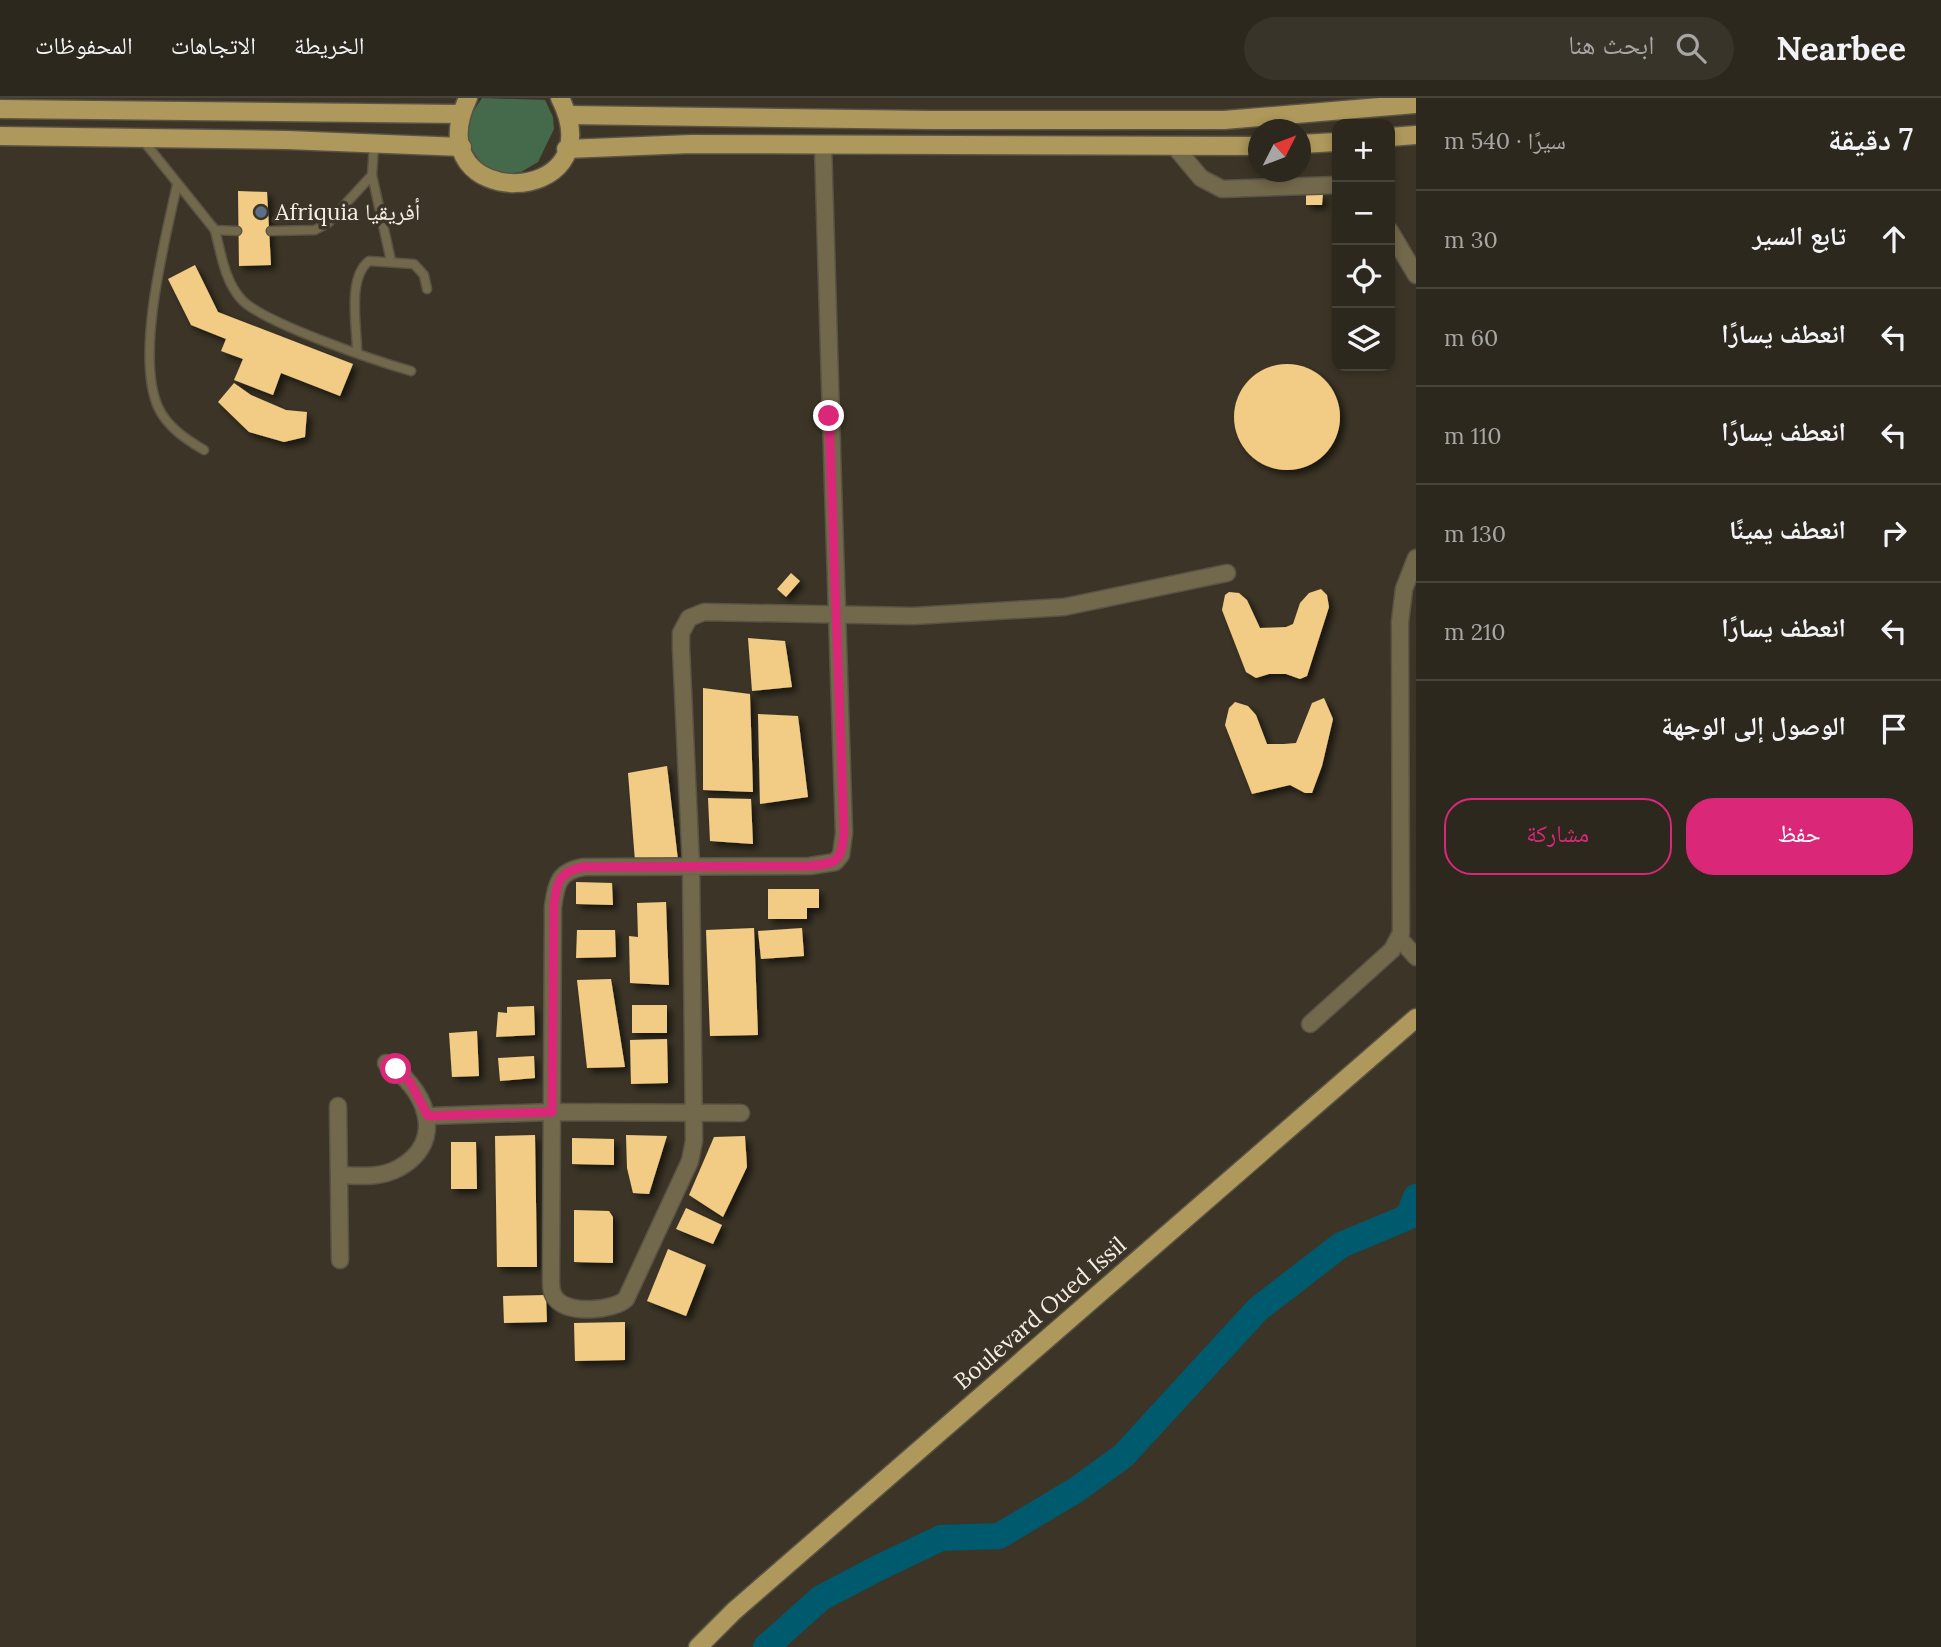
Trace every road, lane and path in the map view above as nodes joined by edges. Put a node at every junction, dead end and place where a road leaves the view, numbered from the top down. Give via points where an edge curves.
1 (560, 98) edge
2 (1416, 104) edge
3 (464, 106) edge
4 (0, 109) edge
5 (568, 115) junction
6 (1416, 135) edge
7 (0, 137) edge
8 (1395, 137) edge
9 (142, 139) junction
10 (374, 142) junction
11 (1332, 142) edge
12 (1311, 143) edge
13 (822, 145) junction
14 (1248, 146) edge
15 (461, 147) junction
16 (1175, 147) junction
17 (566, 149) junction
18 (372, 174) junction
19 (177, 185) junction
20 (1332, 185) edge
21 (215, 230) junction
22 (237, 231) dead end
23 (271, 231) dead end
24 (1395, 239) edge
25 (391, 261) junction
26 (1416, 275) edge
27 (427, 289) dead end
28 (357, 352) junction
29 (411, 371) dead end
30 (204, 450) dead end
31 (1416, 558) edge
32 (1227, 573) dead end
33 (838, 617) junction
34 (691, 866) junction
35 (1399, 938) junction
36 (1416, 957) edge
37 (1416, 1018) edge
38 (1310, 1024) dead end
39 (386, 1063) dead end
40 (338, 1106) dead end
41 (552, 1112) junction
42 (694, 1112) junction
43 (741, 1113) dead end
44 (428, 1116) junction
45 (340, 1175) junction
46 (340, 1260) dead end
47 (698, 1647) edge

1 - 5 main road
2 - 5 main road via 1211,120
3 - 4 main road
3 - 15 main road via 458,131
5 - 17 main road
6 - 8 main road
7 - 9 main road
9 - 10 main road
9 - 19 lane
10 - 15 main road
10 - 18 lane
11 - 12 main road
13 - 16 main road
13 - 17 main road
13 - 33 street
14 - 16 main road
15 - 17 main road via 468,161 491,180 521,185 549,174
16 - 20 street via 1201,178 1222,189
18 - 23 lane via 339,213 315,230
18 - 25 lane
19 - 21 lane
19 - 30 lane via 155,288 151,386 159,410 182,436
21 - 22 lane
21 - 28 lane via 225,269 243,301 286,326
24 - 26 street
25 - 27 lane via 414,264 424,275
25 - 28 lane via 369,261 358,275
28 - 29 lane
31 - 35 street via 1404,589 1400,622
32 - 33 street via 1064,607
33 - 34 street via 841,855 835,862 810,866
33 - 34 street via 704,612 685,623 681,648
34 - 41 street via 584,867 569,869 558,881
34 - 42 street
35 - 36 street
35 - 38 street via 1392,950
37 - 47 main road, Boulevard Oued Issil
39 - 44 street via 410,1082
40 - 45 street
41 - 42 street
41 - 42 street via 551,1290 563,1305 593,1309 619,1305 633,1288 690,1161
41 - 44 street
42 - 43 street
44 - 45 street via 420,1148 400,1167 374,1176
45 - 46 street

